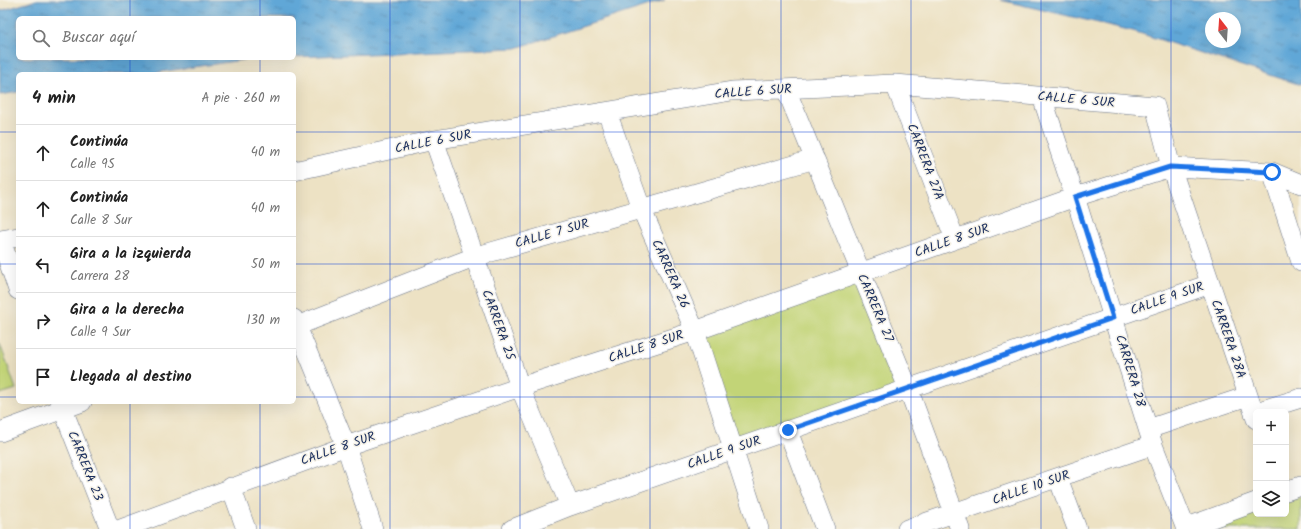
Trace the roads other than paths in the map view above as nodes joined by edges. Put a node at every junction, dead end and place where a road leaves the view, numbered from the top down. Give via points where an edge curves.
1 (895, 84) junction
2 (786, 89) junction
3 (1042, 97) junction
4 (607, 112) junction
5 (434, 140) junction
6 (815, 159) junction
7 (1170, 167) junction
8 (296, 171) edge
9 (1272, 172) junction
10 (1301, 184) edge
11 (1075, 197) junction
12 (641, 208) junction
13 (6, 239) edge
14 (955, 240) junction
15 (474, 257) junction
16 (1301, 262) edge
17 (860, 273) junction
18 (12, 281) edge
19 (1210, 284) junction
20 (1113, 318) junction
21 (296, 324) edge
22 (296, 326) edge
23 (695, 331) junction
24 (520, 387) junction
25 (908, 388) junction
26 (1301, 398) edge
27 (61, 405) edge
28 (1254, 409) edge
29 (1258, 409) edge
30 (1253, 410) edge
31 (788, 430) junction
32 (0, 432) edge
33 (1150, 437) junction
34 (346, 446) junction
35 (733, 450) junction
36 (1058, 478) junction
37 (1301, 486) edge
38 (232, 487) junction
39 (1289, 490) edge
40 (1253, 503) edge
41 (570, 506) junction
42 (958, 522) edge
43 (1186, 528) edge
44 (110, 529) edge
45 (122, 529) edge
46 (246, 529) edge
47 (373, 529) edge
48 (512, 529) edge
49 (759, 529) edge
50 (825, 529) edge
51 (907, 529) edge
52 (1076, 529) edge

1 - 2 street, CALLE 6 SUR
1 - 3 street, CALLE 6 SUR
1 - 14 street, CARRERA 27A
2 - 4 street, CALLE 6 SUR via 732,91
2 - 6 street, CARRERA 27
3 - 7 street, CALLE 6 SUR via 1155,106
3 - 11 street, CARRERA 28
4 - 5 street, CALLE 6 SUR
4 - 12 street, CARRERA 26
5 - 8 street, CALLE 6 SUR
5 - 15 street, CARRERA 25
6 - 12 street, CALLE 7 SUR
6 - 17 street, CARRERA 27
7 - 9 street
7 - 11 street, CALLE 8 SUR
7 - 19 street, CARRERA 28A
9 - 10 street
9 - 16 street
11 - 14 street, CALLE 8 SUR
11 - 20 street, CARRERA 28
12 - 15 street, CALLE 7 SUR
12 - 23 street, CARRERA 26
13 - 18 street
14 - 17 street, CALLE 8 SUR
15 - 21 street, CALLE 7 SUR
15 - 24 street, CARRERA 25
17 - 23 street, CALLE 8 SUR
17 - 25 street, CARRERA 27
19 - 20 street, CALLE 9 SUR
19 - 28 street, CARRERA 28A
20 - 25 street, CALLE 9 SUR
20 - 33 street, CARRERA 28
22 - 34 street
23 - 24 street, CALLE 8 SUR
23 - 35 street, CARRERA 26
24 - 34 street, CALLE 8 SUR
24 - 41 street, CARRERA 25
25 - 31 street, CALLE 9 SUR
25 - 42 street, CARRERA 27
26 - 29 street, CALLE 10 SUR
27 - 32 street
27 - 44 street, CARRERA 23
30 - 33 street, CALLE 10 SUR
31 - 35 street, CALLE 9 SUR
31 - 50 street
33 - 36 street, CALLE 10 SUR
33 - 43 street, CARRERA 28
34 - 38 street, CALLE 8 SUR
34 - 47 street
35 - 41 street, CALLE 9 SUR
35 - 49 street, CARRERA 26
36 - 42 street, CALLE 10 SUR
36 - 52 street
37 - 39 street
38 - 45 street, CALLE 8 SUR
38 - 46 street
40 - 43 street
41 - 48 street, CALLE 9 SUR
42 - 51 street, CALLE 10 SUR

